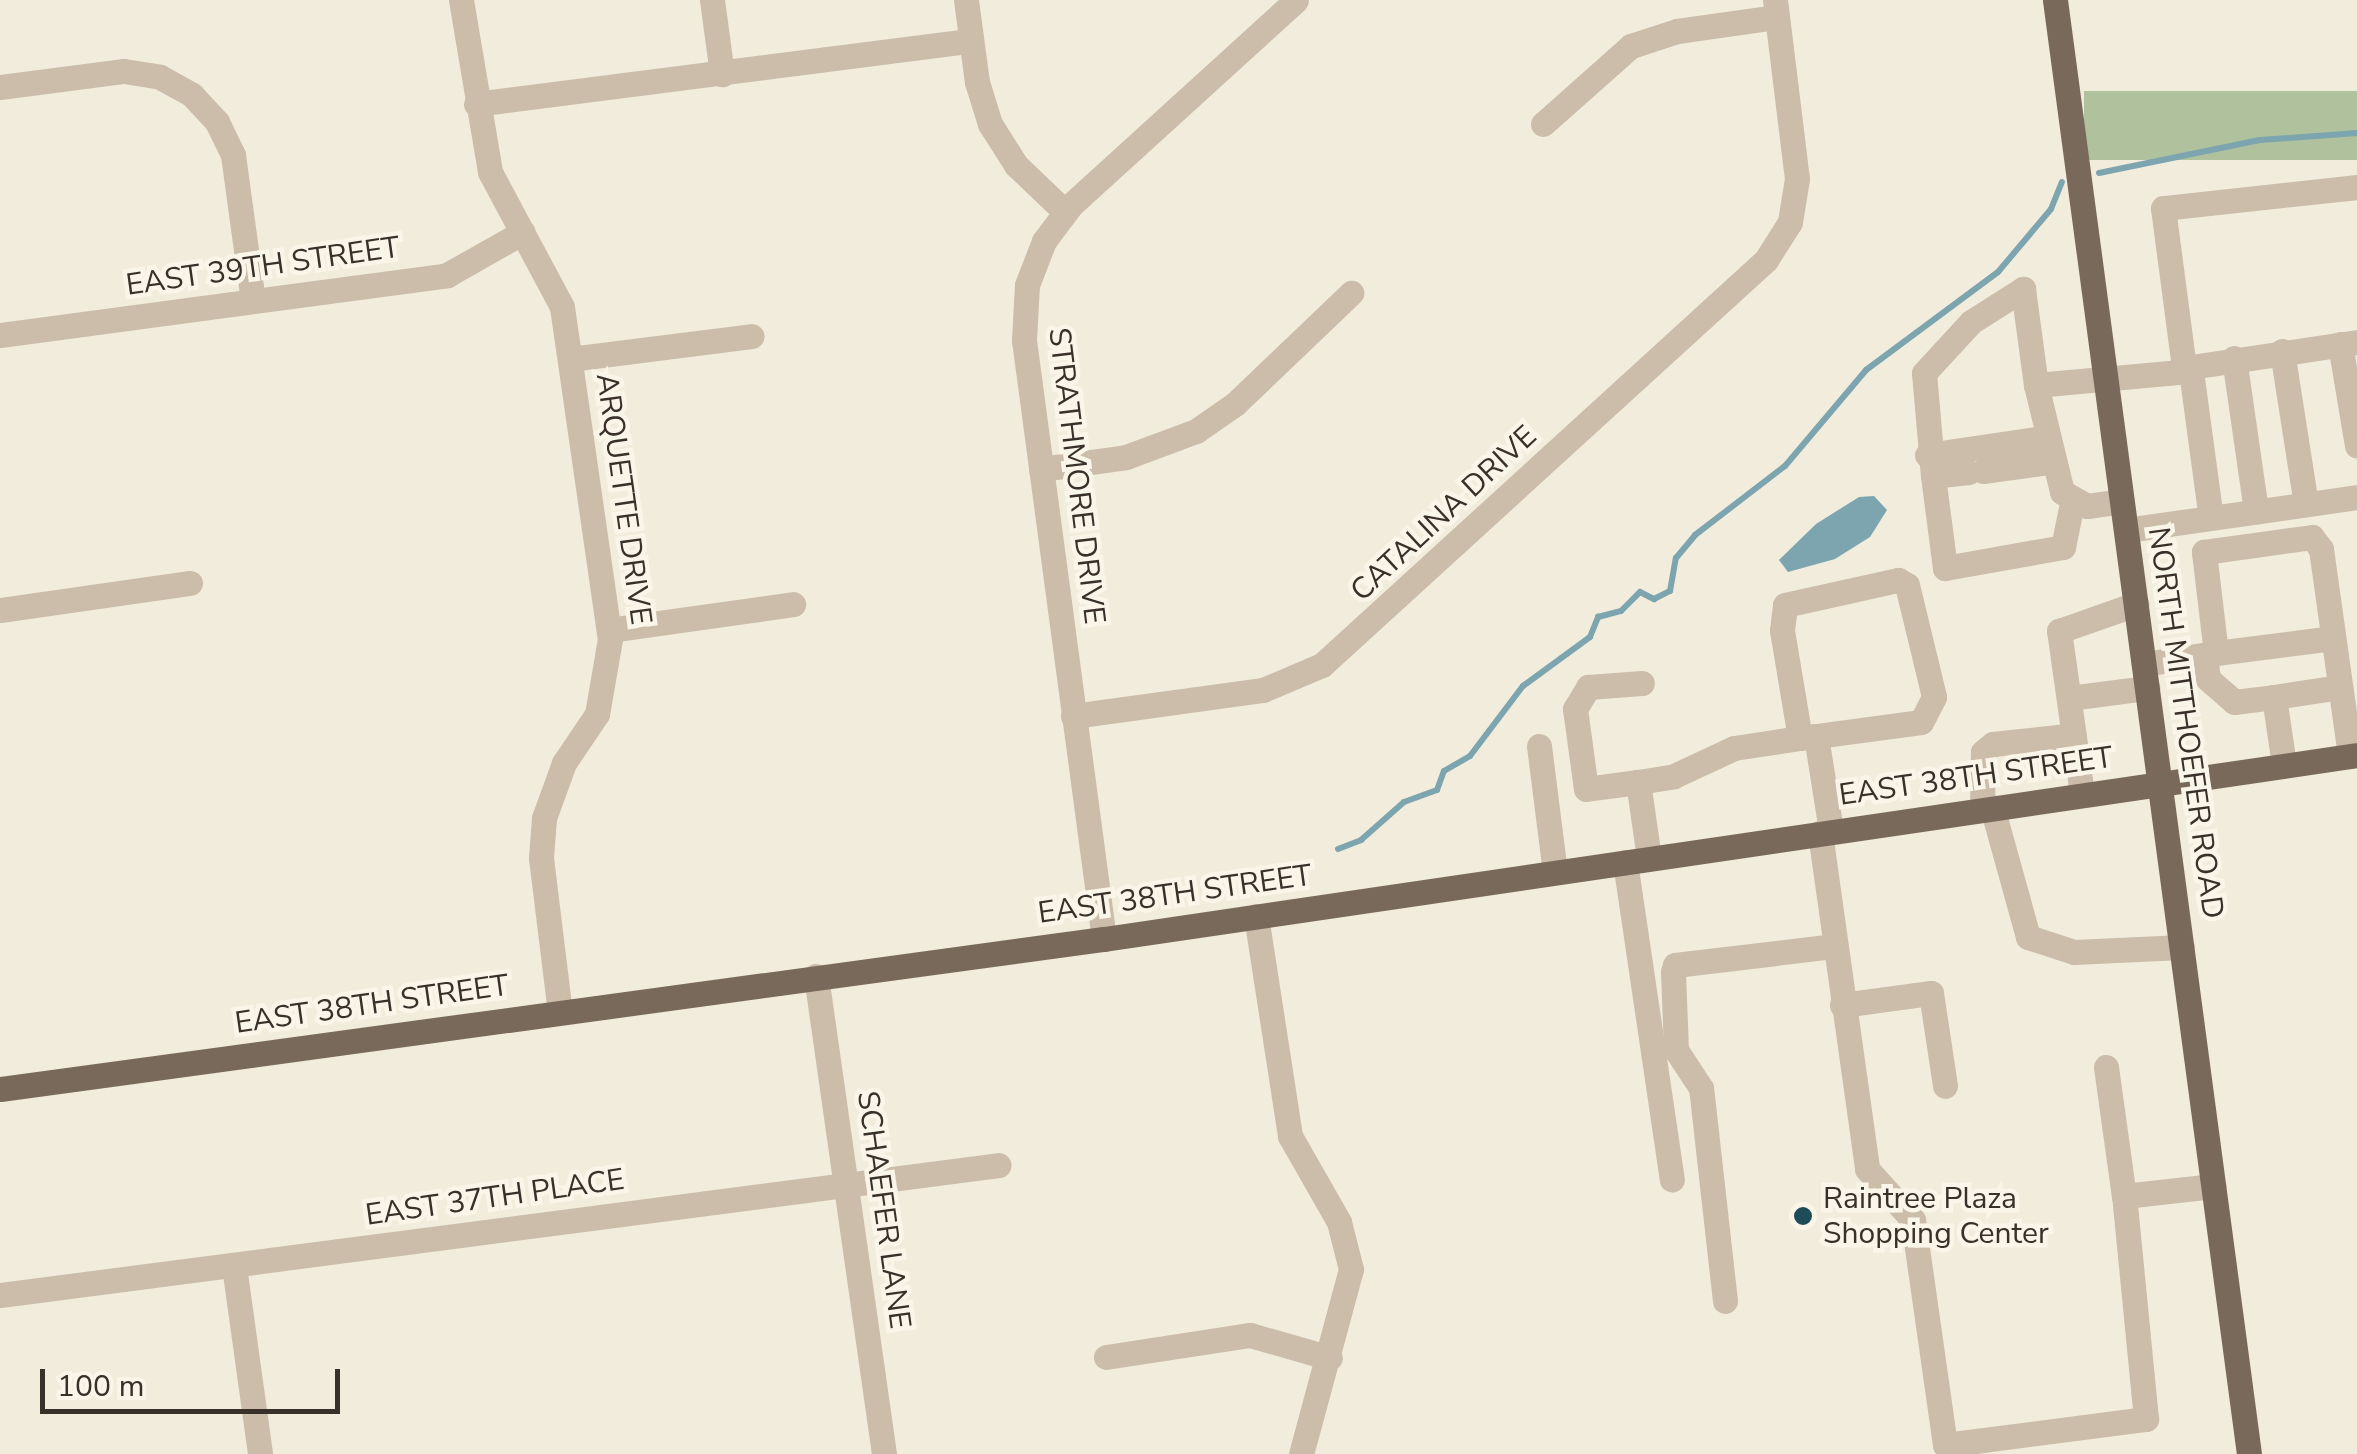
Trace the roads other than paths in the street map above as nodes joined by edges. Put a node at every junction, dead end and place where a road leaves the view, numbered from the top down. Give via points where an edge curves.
1 (461, 0) edge
2 (712, 0) edge
3 (966, 0) edge
4 (1295, 0) edge
5 (2054, 0) edge
6 (1776, 8) edge
7 (971, 42) junction
8 (722, 74) junction
9 (0, 87) edge
10 (476, 104) junction
11 (1543, 124) dead end
12 (2357, 187) edge
13 (1065, 212) junction
14 (524, 232) junction
15 (1351, 293) dead end
16 (253, 301) junction
17 (0, 335) edge
18 (752, 336) dead end
19 (2348, 343) edge
20 (2282, 352) junction
21 (2234, 358) junction
22 (570, 359) junction
23 (2184, 368) junction
24 (2106, 378) junction
25 (2036, 385) junction
26 (2357, 446) edge
27 (2047, 450) junction
28 (1930, 466) junction
29 (1041, 469) junction
30 (2357, 497) edge
31 (2122, 501) junction
32 (2072, 504) junction
33 (2306, 504) junction
34 (2256, 511) junction
35 (2211, 518) junction
36 (2126, 530) junction
37 (190, 584) dead end
38 (794, 604) dead end
39 (2136, 604) junction
40 (0, 610) edge
41 (609, 630) junction
42 (2333, 638) junction
43 (2210, 654) junction
44 (2146, 676) junction
45 (1642, 682) dead end
46 (2340, 687) junction
47 (2274, 697) junction
48 (2068, 698) junction
49 (1073, 716) junction
50 (2074, 735) junction
51 (1808, 737) junction
52 (1540, 746) dead end
53 (2353, 755) edge
54 (2284, 765) junction
55 (1638, 782) junction
56 (2160, 782) junction
57 (2082, 794) junction
58 (1987, 808) junction
59 (1826, 832) junction
60 (1637, 860) junction
61 (1556, 872) junction
62 (1256, 916) junction
63 (1104, 938) junction
64 (1834, 946) junction
65 (2182, 947) junction
66 (816, 976) junction
67 (1842, 1004) junction
68 (560, 1012) junction
69 (2106, 1067) dead end
70 (1945, 1086) dead end
71 (0, 1089) edge
72 (999, 1166) dead end
73 (1672, 1180) dead end
74 (848, 1184) junction
75 (2214, 1186) junction
76 (2124, 1196) junction
77 (234, 1266) junction
78 (0, 1296) edge
79 (1725, 1301) dead end
80 (1106, 1357) dead end
81 (1330, 1358) junction
82 (260, 1454) edge
83 (884, 1454) edge
84 (1301, 1454) edge
85 (2249, 1454) edge

1 - 10 street, ARQUETTE DRIVE
2 - 8 street
3 - 7 street
4 - 13 street, STRATHMORE DRIVE
5 - 24 main road, NORTH MITTHOEFER ROAD
6 - 11 street via 1631,46
6 - 49 street, CATALINA DRIVE via 1797,171 1788,228 1766,260 1322,665 1263,690
7 - 8 street
7 - 13 street via 978,88 999,141
8 - 10 street
9 - 16 street via 124,71 160,78 192,95 230,146
10 - 14 street, ARQUETTE DRIVE via 490,172
12 - 23 street via 2163,208
13 - 29 street, STRATHMORE DRIVE via 1032,267 1024,313
14 - 16 street, EAST 39TH STREET via 447,275
14 - 22 street, ARQUETTE DRIVE via 556,287
15 - 29 street via 1235,404 1196,431 1126,456
16 - 17 street, EAST 39TH STREET
18 - 22 street
19 - 20 street
19 - 26 street
20 - 21 street
20 - 33 street
21 - 23 street
21 - 34 street
22 - 41 street, ARQUETTE DRIVE
23 - 24 street
23 - 35 street via 2196,386
24 - 25 street
24 - 31 main road, NORTH MITTHOEFER ROAD
25 - 27 street
25 - 28 street via 2023,290 1971,322 1924,373
27 - 28 street
27 - 28 street via 1976,471
27 - 32 street
28 - 32 street via 1945,568 2063,547
29 - 49 street, STRATHMORE DRIVE
30 - 33 street
31 - 32 street
31 - 36 main road, NORTH MITTHOEFER ROAD
33 - 34 street
34 - 35 street
35 - 36 street
36 - 39 main road, NORTH MITTHOEFER ROAD
37 - 40 street
38 - 41 street
39 - 44 main road, NORTH MITTHOEFER ROAD
39 - 48 street via 2059,631
41 - 68 street, ARQUETTE DRIVE via 600,705 556,781 544,818 541,858
42 - 43 street
42 - 43 street via 2321,549 2312,537 2204,552
42 - 46 street
43 - 44 street
43 - 47 street via 2208,679 2234,702
44 - 48 street
44 - 56 main road, NORTH MITTHOEFER ROAD
45 - 55 street via 1588,687 1575,709 1586,788
46 - 47 street
46 - 53 street
47 - 54 street
48 - 50 street
49 - 63 street, STRATHMORE DRIVE
50 - 57 street
50 - 58 street via 1993,744 1983,752
51 - 51 street via 1926,717 1934,697 1907,585 1898,580 1785,605 1782,630
51 - 55 street via 1734,748 1674,776
51 - 59 street
52 - 61 street
53 - 54 main road, EAST 38TH STREET
54 - 56 main road, EAST 38TH STREET
55 - 60 street
56 - 57 main road, EAST 38TH STREET
56 - 65 main road, NORTH MITTHOEFER ROAD
57 - 58 main road, EAST 38TH STREET
58 - 59 main road, EAST 38TH STREET
58 - 65 street via 2028,937 2074,952
59 - 60 main road, EAST 38TH STREET
59 - 64 street
60 - 61 main road, EAST 38TH STREET
60 - 73 street
61 - 62 main road, EAST 38TH STREET
62 - 63 main road, EAST 38TH STREET
62 - 81 street via 1290,1136 1348,1250 1348,1297
63 - 66 main road, EAST 38TH STREET
64 - 67 street
64 - 79 street via 1675,964 1672,972 1676,1050 1701,1088
65 - 75 main road, NORTH MITTHOEFER ROAD
66 - 68 main road, EAST 38TH STREET
66 - 74 street, SCHAEFER LANE
67 - 70 street via 1931,993
67 - 76 street via 1867,1170 1913,1220 1946,1445 2146,1420
68 - 71 main road, EAST 38TH STREET
69 - 76 street
72 - 74 street, EAST 37TH PLACE
74 - 77 street, EAST 37TH PLACE
74 - 83 street, SCHAEFER LANE
75 - 76 street
75 - 85 main road, NORTH MITTHOEFER ROAD
77 - 78 street, EAST 37TH PLACE
77 - 82 street
80 - 81 street via 1250,1335
81 - 84 street

